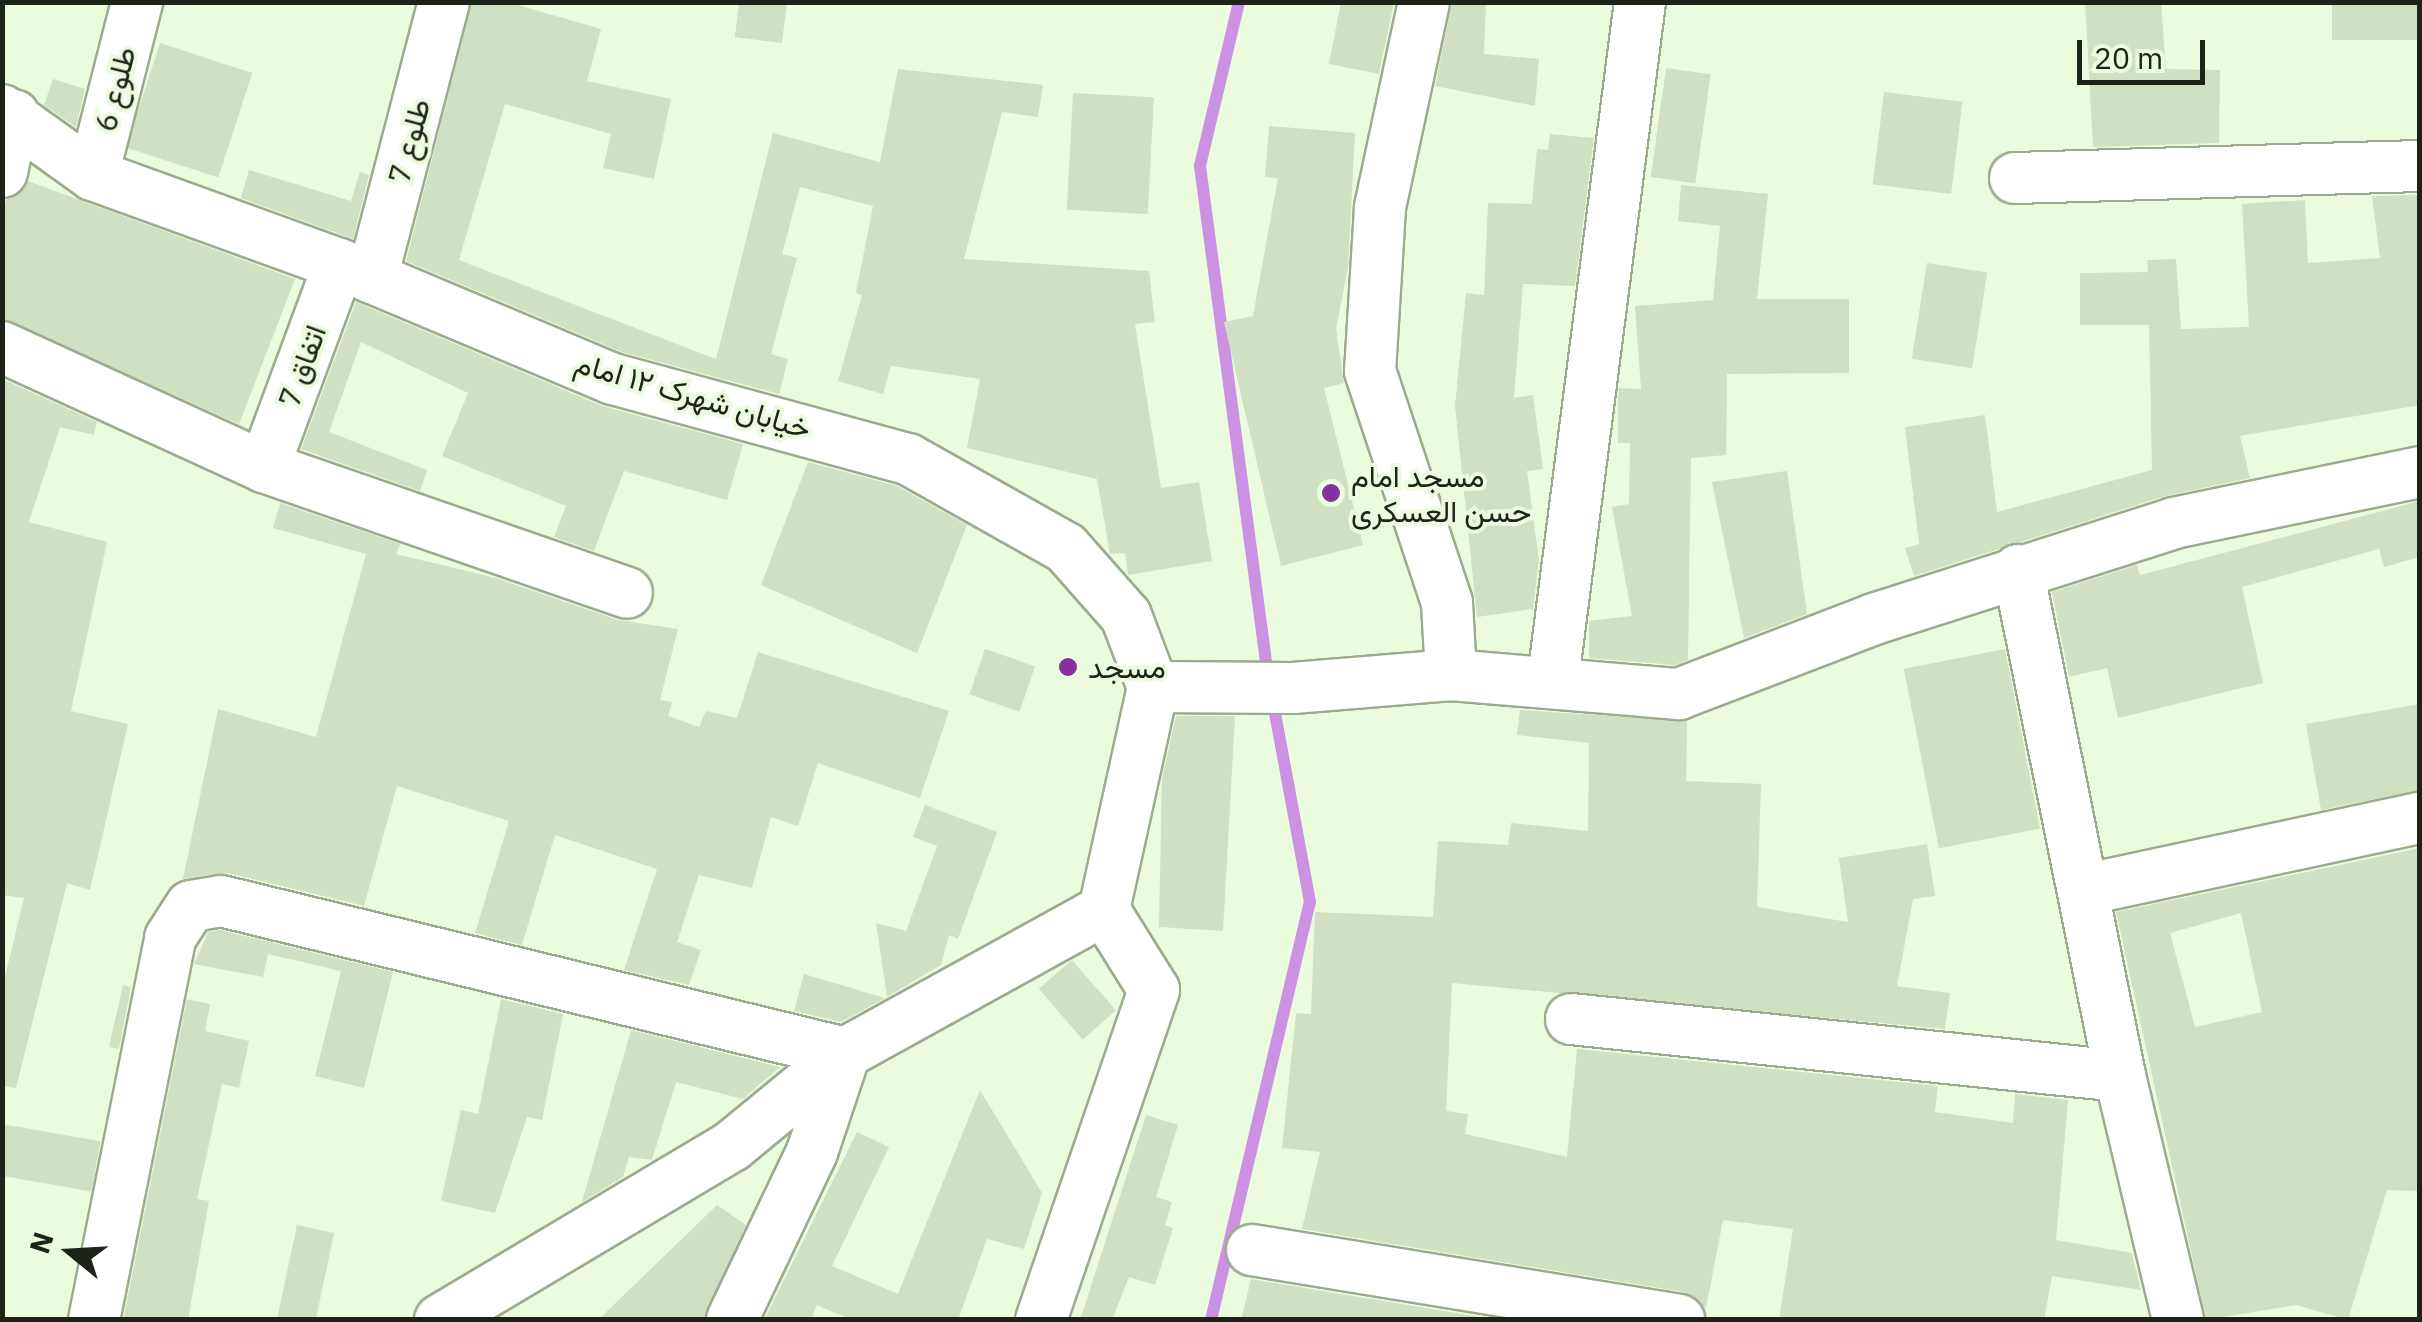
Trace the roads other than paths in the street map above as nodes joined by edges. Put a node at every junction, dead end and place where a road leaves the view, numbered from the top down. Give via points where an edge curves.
1 (136, 2) edge
2 (444, 2) edge
3 (1424, 2) edge
4 (1640, 2) edge
5 (8, 112) edge
6 (2420, 166) edge
7 (2, 172) edge
8 (93, 175) junction
9 (2015, 178) dead end
10 (356, 271) junction
11 (2, 347) edge
12 (264, 467) junction
13 (2420, 472) edge
14 (2018, 570) junction
15 (627, 593) dead end
16 (1451, 676) junction
17 (1553, 679) junction
18 (1153, 686) junction
19 (2420, 818) edge
20 (2083, 890) junction
21 (1104, 910) junction
22 (1572, 1019) dead end
23 (844, 1052) junction
24 (2120, 1076) junction
25 (1252, 1250) dead end
26 (94, 1320) edge
27 (440, 1320) edge
28 (732, 1320) edge
29 (1040, 1320) edge
30 (1679, 1320) edge
31 (2178, 1320) edge

1 - 8 street, طلوع 6
2 - 10 street, طلوع 7
3 - 16 street via 1380,208 1370,371 1448,603
4 - 17 street
5 - 7 street
5 - 8 street, خیابان شهرک ۱۲ امام
6 - 9 street
8 - 10 street, خیابان شهرک ۱۲ امام
10 - 12 street, اتفاق 7
10 - 18 street, خیابان شهرک ۱۲ امام via 613,379 908,459 1066,548 1126,616
11 - 12 street
12 - 15 street
13 - 14 street via 2174,523
14 - 17 street via 1678,694
14 - 20 street
16 - 17 street
16 - 18 street via 1292,688
18 - 21 street
19 - 20 street
20 - 24 street
21 - 23 street
21 - 29 street via 1154,990
22 - 24 street
23 - 26 street via 221,901 191,906 170,938 157,990
23 - 27 street via 732,1146
23 - 28 street via 812,1152
24 - 31 street
25 - 30 street

